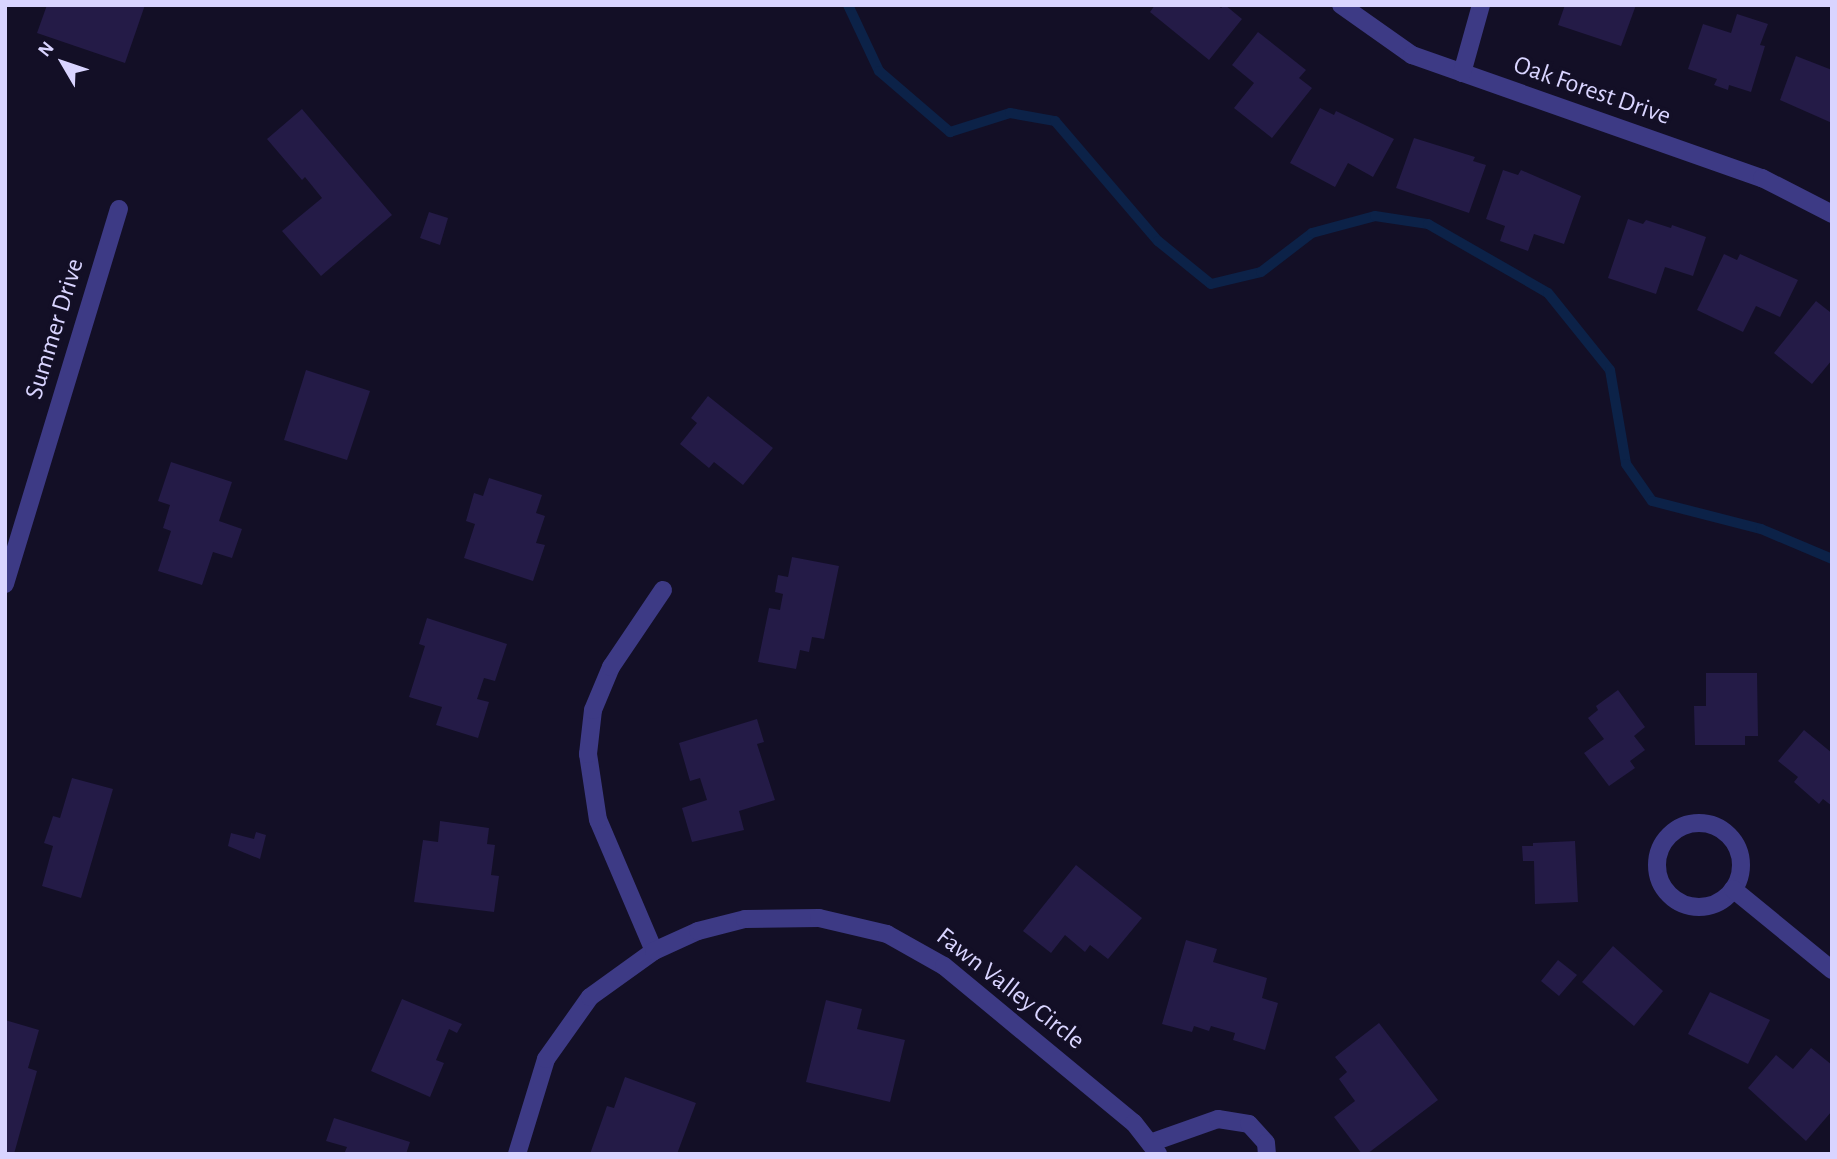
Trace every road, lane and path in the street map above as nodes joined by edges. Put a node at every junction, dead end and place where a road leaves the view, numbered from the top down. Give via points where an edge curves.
1 (1340, 5) edge
2 (1481, 5) edge
3 (1462, 73) junction
4 (119, 209) dead end
5 (1832, 214) edge
6 (5, 584) edge
7 (663, 590) dead end
8 (1732, 889) junction
9 (654, 951) junction
10 (1832, 970) edge
11 (1154, 1149) edge
12 (517, 1154) edge
13 (1267, 1154) edge

1 - 3 street, Oak Forest Drive via 1412,55
2 - 3 street
3 - 5 street, Oak Forest Drive via 1762,178
4 - 6 street, Summer Drive
7 - 9 street via 611,667 593,710 588,754 598,820
8 - 8 street via 1741,868 1740,855 1726,832 1701,823 1676,830 1665,840 1657,866 1667,892 1678,901 1706,906 1719,902
8 - 10 street
9 - 11 street, Fawn Valley Circle via 698,931 745,919 819,918 887,934 944,966 1134,1123
9 - 12 street, Fawn Valley Circle via 590,997 546,1059
11 - 13 street, Fawn Valley Circle via 1218,1119 1250,1124 1266,1143

